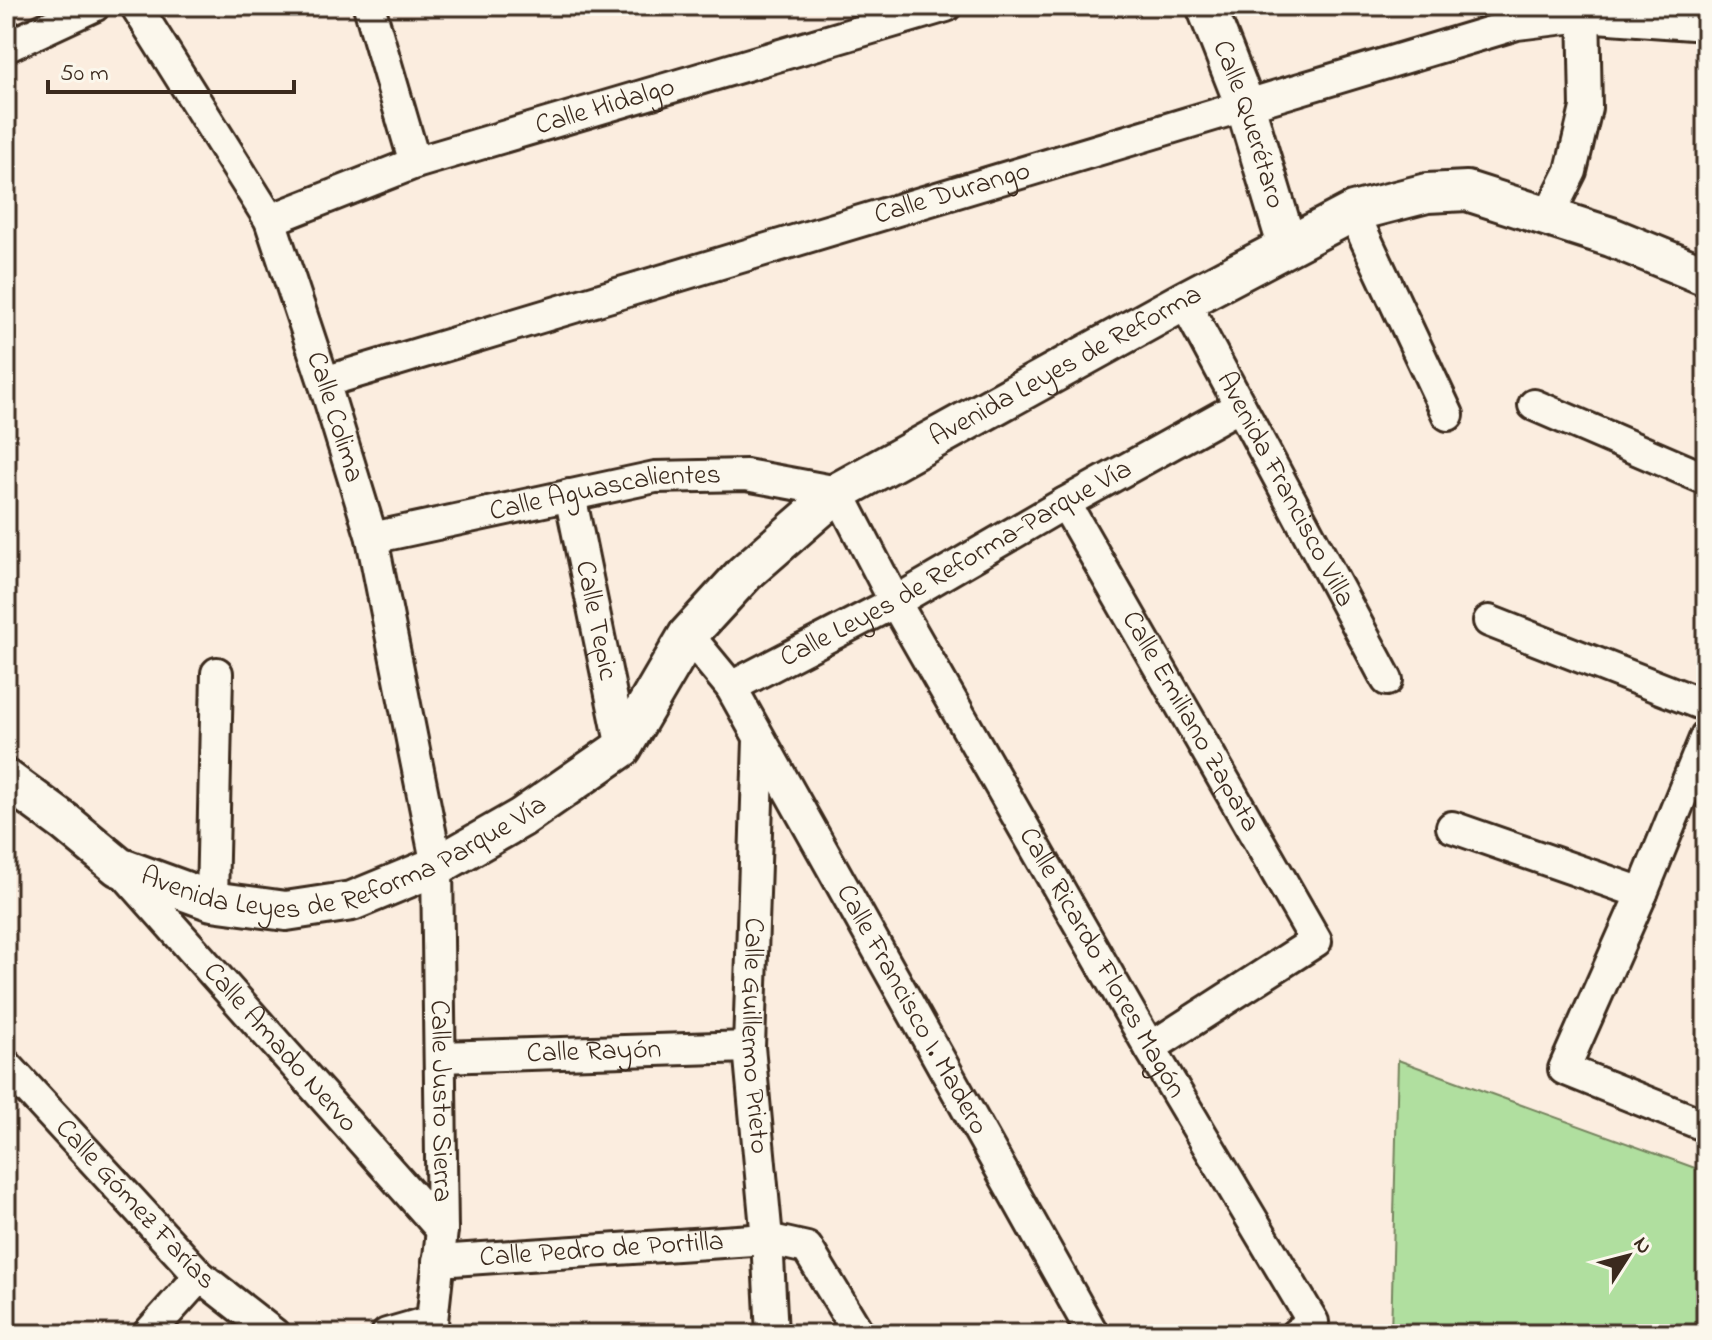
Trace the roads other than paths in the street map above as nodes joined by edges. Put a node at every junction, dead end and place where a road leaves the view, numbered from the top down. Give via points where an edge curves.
1 (94, 6) edge
2 (136, 6) edge
3 (369, 6) edge
4 (946, 6) edge
5 (1206, 6) edge
6 (1584, 11) edge
7 (1699, 31) edge
8 (6, 47) edge
9 (1245, 105) junction
10 (415, 163) junction
11 (1353, 212) junction
12 (1548, 217) junction
13 (270, 220) junction
14 (1287, 245) junction
15 (1706, 276) edge
16 (1184, 301) junction
17 (324, 382) junction
18 (1534, 405) dead end
19 (1240, 406) junction
20 (1448, 415) dead end
21 (1706, 479) edge
22 (838, 492) junction
23 (570, 495) junction
24 (1065, 503) junction
25 (372, 538) junction
26 (895, 602) junction
27 (1489, 621) dead end
28 (688, 635) junction
29 (217, 673) dead end
30 (1387, 680) dead end
31 (656, 686) joint
32 (731, 687) junction
33 (1706, 706) edge
34 (1706, 736) edge
35 (759, 738) junction
36 (622, 748) junction
37 (6, 779) edge
38 (1452, 827) dead end
39 (437, 866) junction
40 (119, 867) junction
41 (1642, 893) junction
42 (212, 901) junction
43 (749, 1047) junction
44 (1150, 1048) junction
45 (440, 1057) junction
46 (6, 1065) edge
47 (1706, 1126) edge
48 (442, 1230) junction
49 (767, 1239) junction
50 (438, 1261) junction
51 (200, 1276) junction
52 (433, 1328) edge
53 (1304, 1328) edge
54 (148, 1334) edge
55 (274, 1334) edge
56 (387, 1334) edge
57 (772, 1334) edge
58 (859, 1334) edge
59 (1093, 1334) edge

1 - 8 street
2 - 13 street, Calle Colima
3 - 10 street
4 - 10 street, Calle Hidalgo
5 - 9 street, Calle Querétaro
6 - 7 street
6 - 9 street, Calle Durango via 1517,24
6 - 12 street via 1586,108 1571,171
9 - 14 street, Calle Querétaro
9 - 17 street, Calle Durango
10 - 13 street, Calle Hidalgo
11 - 12 street, Avenida Leyes de Reforma via 1427,193 1467,191
11 - 14 street, Avenida Leyes de Reforma
11 - 20 street
12 - 15 street, Avenida Leyes de Reforma
13 - 17 street, Calle Colima
14 - 16 street, Avenida Leyes de Reforma
16 - 19 street, Avenida Francisco Villa
16 - 22 street, Avenida Leyes de Reforma
17 - 25 street, Calle Colima
18 - 21 street
19 - 24 street, Calle Leyes de Reforma-Parque Vía
19 - 30 street, Avenida Francisco Villa
22 - 23 street, Calle Aguascalientes via 746,475 655,477
22 - 26 street, Calle Ricardo Flores Magón
22 - 28 street, Avenida Leyes de Reforma via 745,573
23 - 25 street, Calle Aguascalientes
23 - 36 street, Calle Tepic
24 - 26 street, Calle Leyes de Reforma-Parque Vía
24 - 44 street, Calle Emiliano Zapata via 1316,941
25 - 39 street, Calle Colima
26 - 32 street, Calle Leyes de Reforma-Parque Vía
26 - 44 street, Calle Ricardo Flores Magón
27 - 33 street
28 - 31 street, Avenida Leyes de Reforma
28 - 32 street
29 - 42 street
31 - 36 street, Avenida Leyes de Reforma Parque Vía
32 - 35 street, Calle Francisco I. Madero
34 - 41 street
35 - 43 street, Calle Guillermo Prieto
35 - 59 street, Calle Francisco I. Madero
36 - 39 street, Avenida Leyes de Reforma Parque Vía via 521,818
37 - 40 street, Avenida Leyes de Reforma Parque Vía
38 - 41 street
39 - 42 street, Avenida Leyes de Reforma Parque Vía via 352,901 286,911
39 - 45 street, Calle Justo Sierra
40 - 42 street, Avenida Leyes de Reforma Parque Vía
40 - 48 street, Calle Amado Nervo
41 - 47 street via 1564,1069
43 - 45 street, Calle Rayón
43 - 49 street, Calle Guillermo Prieto
44 - 53 street, Calle Ricardo Flores Magón
45 - 48 street, Calle Justo Sierra
46 - 51 street, Calle Gómez Farías
48 - 50 street, Calle Justo Sierra
49 - 50 street, Calle Pedro de Portilla
49 - 57 street, Calle Guillermo Prieto
49 - 58 street, Calle Pedro de Portilla via 807,1248
50 - 52 street, Calle Justo Sierra
51 - 54 street
51 - 55 street, Calle Gómez Farías
52 - 56 street

